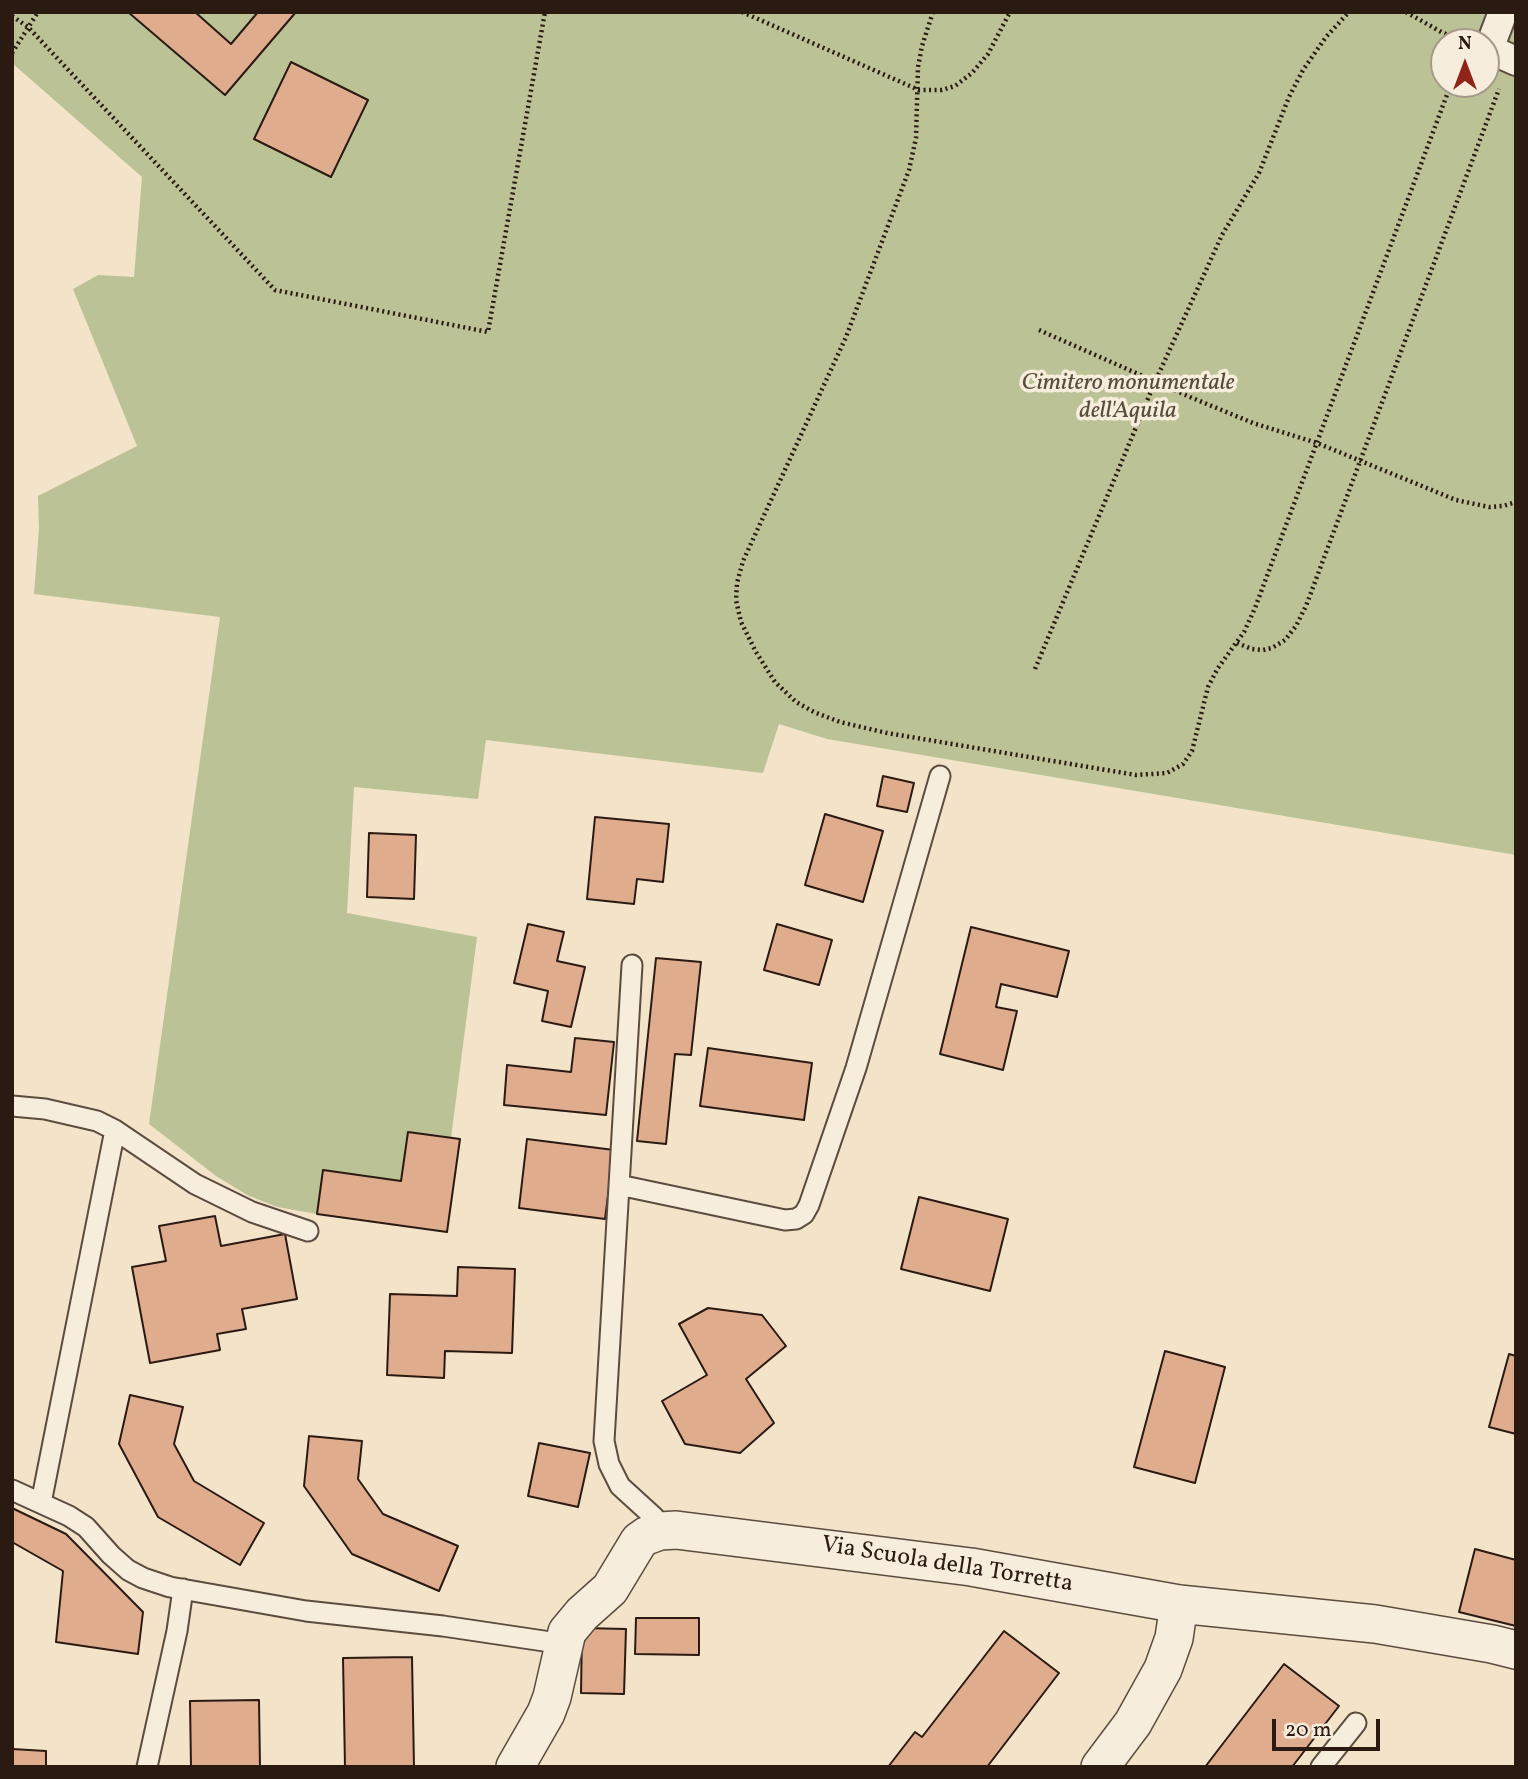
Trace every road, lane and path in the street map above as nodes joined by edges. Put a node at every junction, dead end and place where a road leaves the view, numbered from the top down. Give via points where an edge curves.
1 (38, 12) edge
2 (545, 12) edge
3 (742, 12) edge
4 (933, 12) edge
5 (1010, 12) edge
6 (1349, 12) edge
7 (1406, 12) edge
8 (1503, 12) edge
9 (12, 16) edge
10 (28, 27) junction
11 (1434, 28) edge
12 (12, 53) edge
13 (1513, 60) edge
14 (919, 90) junction
15 (1446, 98) edge
16 (1039, 330) dead end
17 (1155, 382) junction
18 (1317, 443) junction
19 (1361, 460) junction
20 (1516, 502) edge
21 (1237, 643) junction
22 (1035, 669) dead end
23 (940, 776) dead end
24 (632, 965) dead end
25 (12, 1106) edge
26 (115, 1130) junction
27 (619, 1185) junction
28 (308, 1231) dead end
29 (12, 1490) edge
30 (41, 1503) junction
31 (660, 1531) junction
32 (183, 1589) junction
33 (1179, 1604) junction
34 (564, 1644) junction
35 (1516, 1650) edge
36 (1356, 1723) dead end
37 (147, 1767) edge
38 (515, 1767) edge
39 (1100, 1767) edge
40 (1321, 1767) edge

1 - 10 path
2 - 10 path via 488,332 275,290
3 - 14 path
4 - 14 path via 922,46
5 - 14 path via 988,54 972,73 955,86
6 - 17 path via 1326,37 1293,88 1259,173 1222,235
7 - 11 path
8 - 13 street via 1489,49
9 - 10 path
10 - 12 path
13 - 19 path
14 - 21 path via 916,138 893,217 846,337 743,561 736,600 756,652 775,682 796,702 840,722 1136,775 1167,773 1183,764 1192,751 1208,687
15 - 18 path
16 - 17 path
17 - 18 path via 1253,423
17 - 22 path
18 - 19 path
18 - 21 path via 1255,608
19 - 20 path via 1472,505
19 - 21 path via 1296,626 1272,648 1252,649
23 - 27 lane via 856,1068 804,1214 785,1220
24 - 27 lane
25 - 26 lane via 73,1115
26 - 28 lane via 214,1194
26 - 30 lane
27 - 31 lane via 604,1441 620,1486 654,1517
29 - 30 lane
30 - 32 lane via 86,1527 128,1570
31 - 33 street, Via Scuola della Torretta via 971,1567
31 - 34 street via 639,1541 610,1589 573,1623
32 - 34 lane via 306,1611
32 - 37 lane
33 - 35 street, Via Scuola della Torretta via 1376,1625
33 - 39 street via 1163,1669 1133,1723
34 - 38 street via 546,1713
36 - 40 lane

